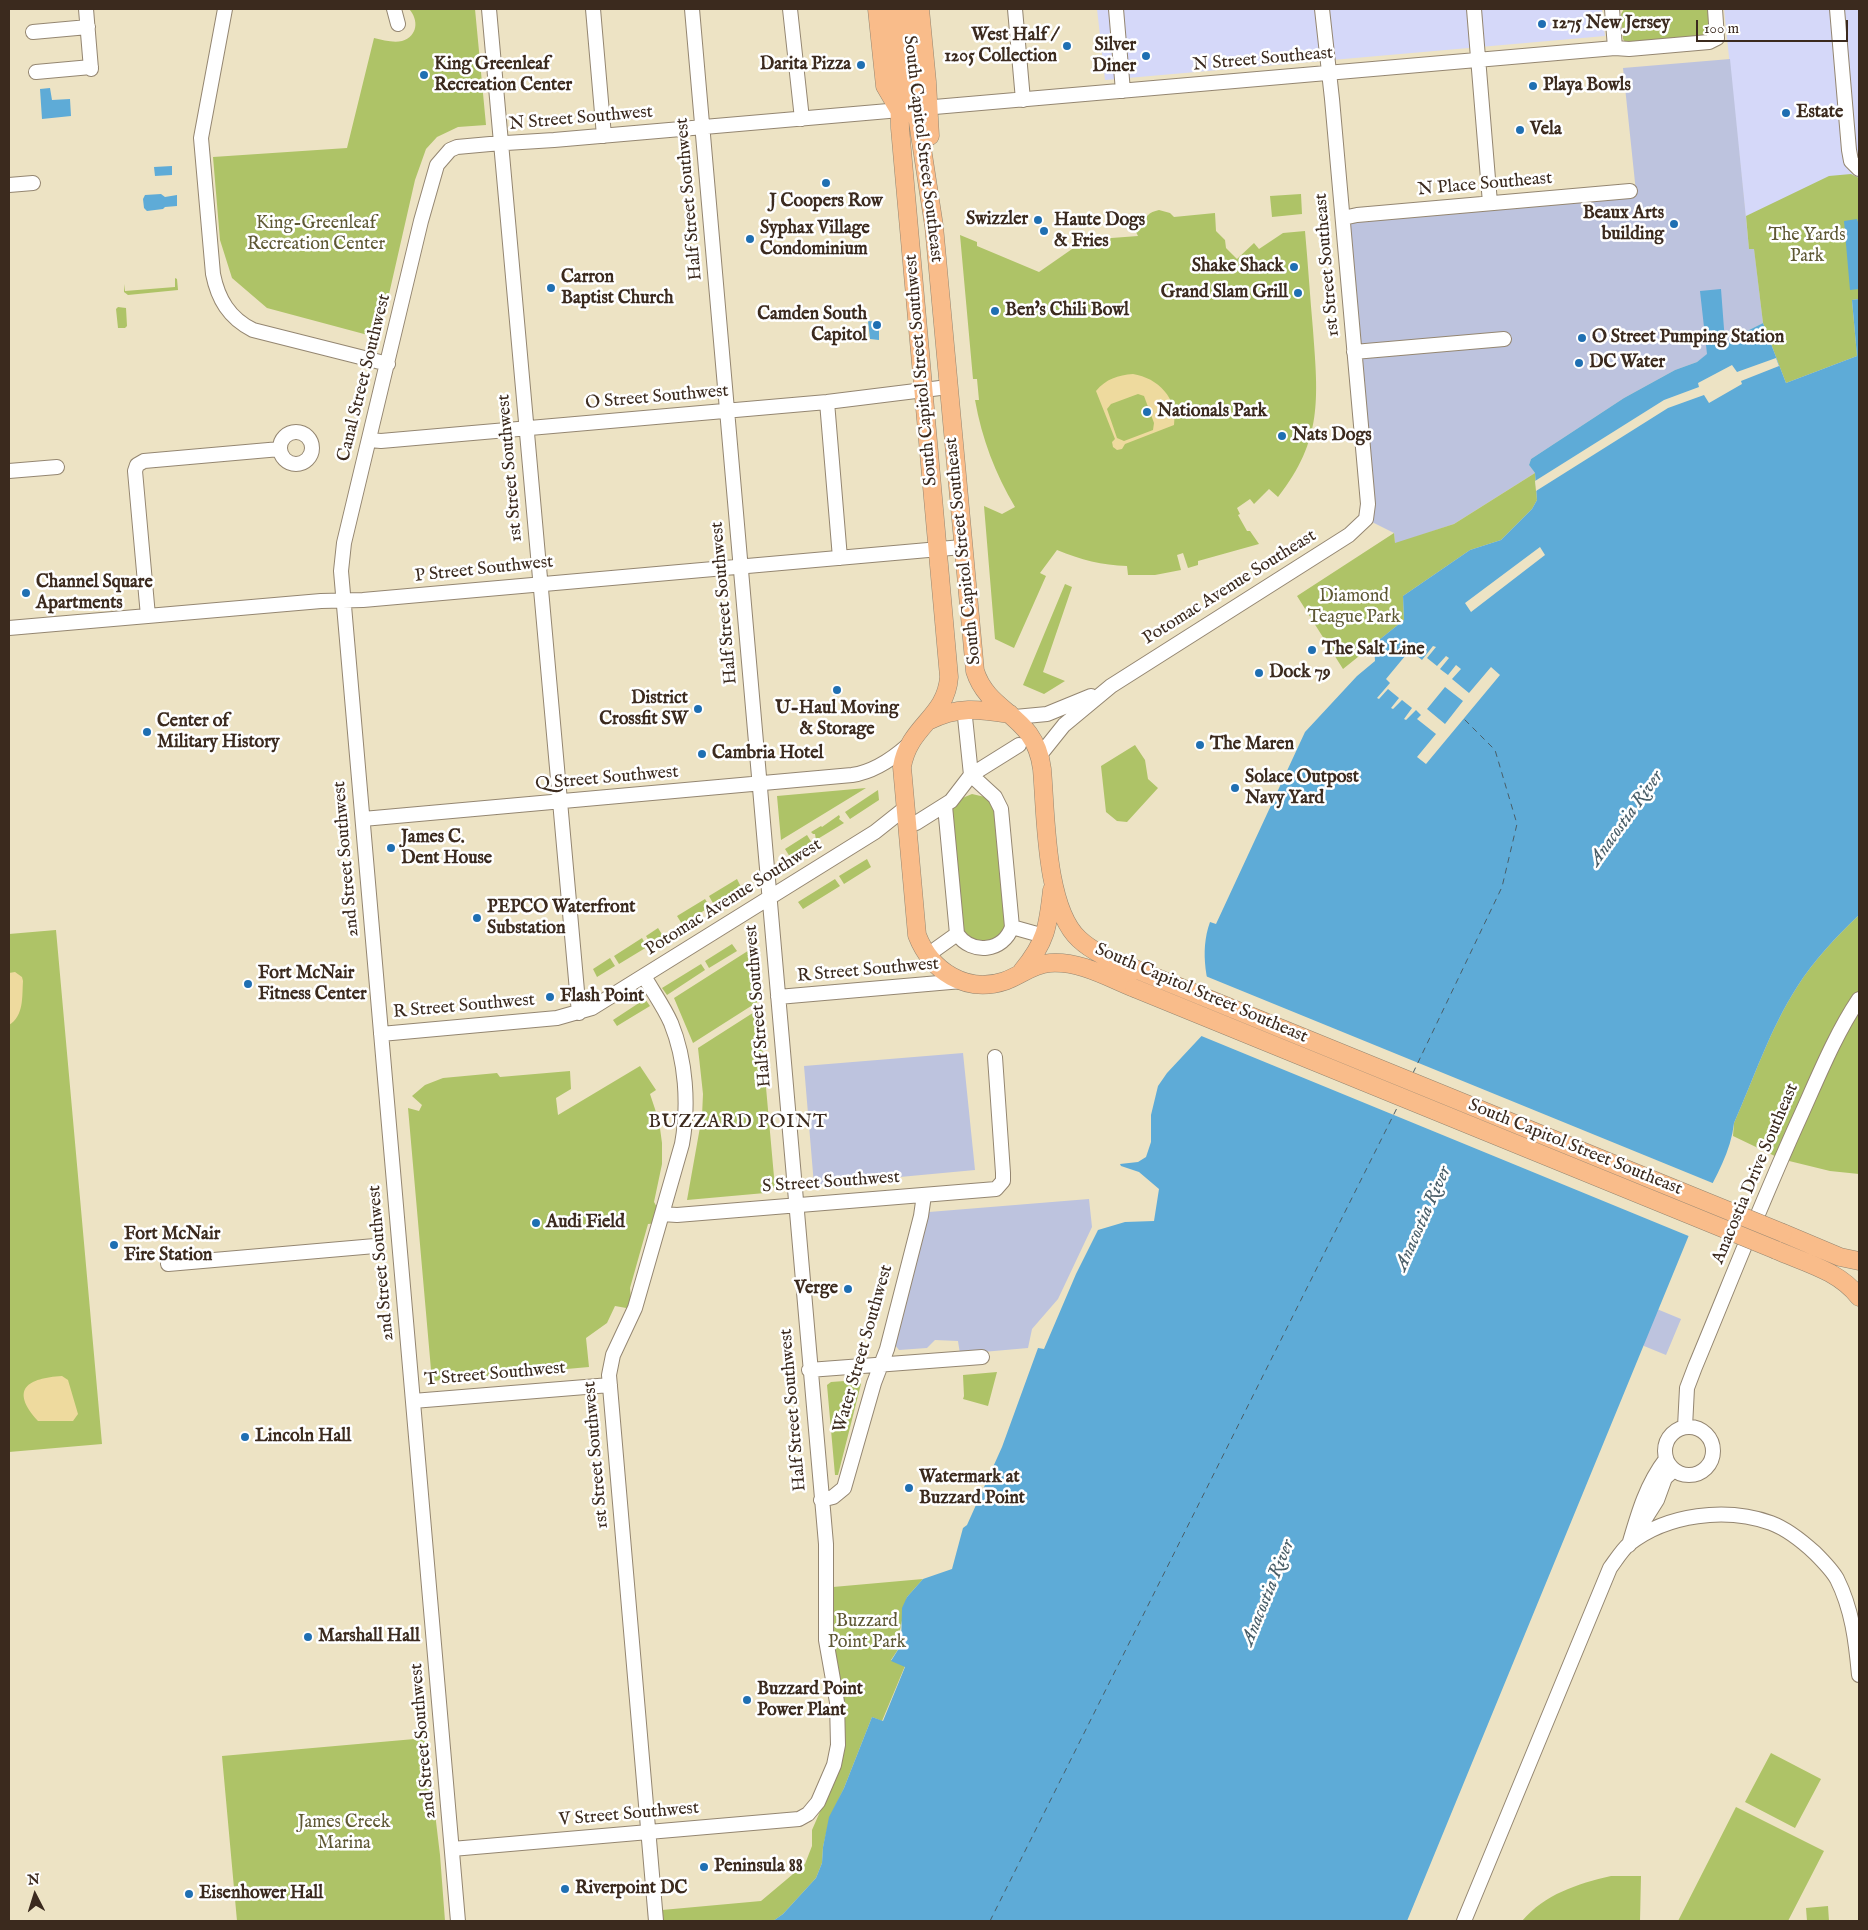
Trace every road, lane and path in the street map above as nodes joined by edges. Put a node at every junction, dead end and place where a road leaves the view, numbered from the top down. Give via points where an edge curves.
1 (86, 9) edge
2 (225, 9) edge
3 (394, 9) edge
4 (489, 9) edge
5 (593, 9) edge
6 (692, 9) edge
7 (790, 9) edge
8 (876, 9) edge
9 (892, 9) edge
10 (905, 9) edge
11 (920, 9) edge
12 (1015, 9) edge
13 (1116, 9) edge
14 (1322, 9) edge
15 (1474, 9) edge
16 (1612, 9) edge
17 (1715, 9) edge
18 (1837, 9) edge
19 (398, 24) dead end
20 (88, 27) junction
21 (32, 32) dead end
22 (1615, 48) junction
23 (1478, 60) junction
24 (36, 72) dead end
25 (1329, 72) junction
26 (1123, 91) junction
27 (1023, 100) junction
28 (914, 109) junction
29 (802, 118) junction
30 (702, 127) junction
31 (604, 136) junction
32 (501, 144) junction
33 (437, 165) joint
34 (1858, 168) edge
35 (33, 183) dead end
36 (9, 185) edge
37 (1630, 191) dead end
38 (1490, 203) junction
39 (1343, 218) junction
40 (1504, 339) dead end
41 (1354, 352) junction
42 (388, 364) junction
43 (948, 387) junction
44 (924, 389) junction
45 (827, 402) junction
46 (728, 411) junction
47 (527, 428) junction
48 (369, 440) junction
49 (280, 449) dead end
50 (58, 467) dead end
51 (9, 471) edge
52 (1366, 519) joint
53 (962, 547) junction
54 (938, 549) junction
55 (840, 558) junction
56 (741, 566) junction
57 (540, 584) junction
58 (343, 601) junction
59 (148, 616) junction
60 (9, 628) edge
61 (1112, 686) junction
62 (1013, 716) junction
63 (965, 717) dead end
64 (925, 723) junction
65 (1019, 745) dead end
66 (908, 746) junction
67 (1040, 755) junction
68 (971, 775) junction
69 (760, 783) junction
70 (559, 802) junction
71 (945, 806) junction
72 (904, 809) junction
73 (363, 819) junction
74 (916, 823) dead end
75 (1052, 884) junction
76 (769, 898) junction
77 (1012, 927) junction
78 (956, 934) junction
79 (1037, 934) dead end
80 (936, 949) dead end
81 (1020, 973) junction
82 (644, 976) junction
83 (962, 982) junction
84 (778, 997) junction
85 (1859, 1000) edge
86 (579, 1013) junction
87 (381, 1034) junction
88 (995, 1057) dead end
89 (924, 1195) junction
90 (795, 1205) junction
91 (662, 1214) junction
92 (375, 1246) dead end
93 (1859, 1261) edge
94 (168, 1264) dead end
95 (1859, 1297) edge
96 (982, 1357) dead end
97 (881, 1364) junction
98 (809, 1370) junction
99 (610, 1385) junction
100 (413, 1401) junction
101 (1685, 1427) junction
102 (1670, 1464) junction
103 (821, 1500) junction
104 (1628, 1545) junction
105 (1859, 1675) edge
106 (808, 1814) joint
107 (648, 1832) junction
108 (452, 1849) junction
109 (458, 1921) edge
110 (656, 1921) edge
111 (1464, 1921) edge

1 - 20 street
2 - 42 street via 202,138 213,274 218,295 230,314 253,330
3 - 19 street
4 - 32 street, 1st Street Southwest
5 - 31 street
6 - 30 street, Half Street Southwest
7 - 29 street
8 - 28 main road via 885,86
9 - 28 main road, South Capitol Street Southwest
10 - 28 main road, South Capitol Street Southeast
11 - 28 main road
12 - 27 street
13 - 26 street
14 - 25 street, 1st Street Southeast
15 - 23 street
16 - 22 street
17 - 22 street, N Street Southeast via 1717,38 1712,41
18 - 34 street via 1849,150
20 - 21 street
20 - 24 street via 91,68
22 - 23 street, N Street Southeast
23 - 25 street, N Street Southeast
23 - 38 street
25 - 26 street, N Street Southeast
25 - 39 street, 1st Street Southeast
26 - 27 street, N Street Southeast
27 - 28 street, N Street Southeast
28 - 29 street, N Street Southwest
28 - 43 main road, South Capitol Street Southeast via 934,184 934,226
28 - 44 main road, South Capitol Street Southwest
29 - 30 street, N Street Southwest
30 - 31 street, N Street Southwest
30 - 46 street, Half Street Southwest
31 - 32 street, N Street Southwest
32 - 33 street, N Street Southwest via 457,147
32 - 47 street, 1st Street Southwest
33 - 42 street, Canal Street Southwest
35 - 36 street
37 - 38 street, N Place Southeast
38 - 39 street, N Place Southeast
39 - 41 street, 1st Street Southeast
40 - 41 street
41 - 52 street, 1st Street Southeast via 1368,504
42 - 48 street, Canal Street Southwest
43 - 44 street, O Street Southwest
43 - 53 main road, South Capitol Street Southeast
44 - 45 street, O Street Southwest
44 - 54 main road, South Capitol Street Southwest
45 - 46 street, O Street Southwest
45 - 55 street
46 - 47 street, O Street Southwest
46 - 56 street, Half Street Southwest
47 - 48 street, O Street Southwest
47 - 57 street, 1st Street Southwest
48 - 58 street, Canal Street Southwest via 342,553
49 - 59 street via 144,461 137,465 135,474
50 - 51 street
52 - 61 street, Potomac Avenue Southeast via 1349,535
53 - 54 street, P Street Southwest
53 - 62 main road, South Capitol Street Southeast via 975,671 987,694
54 - 55 street, P Street Southwest
54 - 64 main road, South Capitol Street Southwest via 949,677 943,701
55 - 56 street, P Street Southwest
56 - 57 street, P Street Southwest
56 - 69 street, Half Street Southwest
57 - 58 street, P Street Southwest
57 - 70 street, 1st Street Southwest
58 - 59 street, P Street Southwest
58 - 73 street, 2nd Street Southwest
59 - 60 street, P Street Southwest
61 - 62 street, Potomac Avenue Southeast via 1054,712
61 - 67 street, Potomac Avenue Southeast via 1064,725
62 - 64 main road, South Capitol Street Southwest via 964,709
62 - 67 main road, South Capitol Street Southeast via 1032,737
63 - 68 street
64 - 66 main road, South Capitol Street Southwest
65 - 68 street
66 - 69 street, Q Street Southwest via 888,761 858,774
66 - 72 main road, South Capitol Street Southwest via 902,774
67 - 75 main road, South Capitol Street Southeast
68 - 71 street
68 - 77 street via 995,797 1002,810
69 - 70 street, Q Street Southwest
69 - 76 street, Half Street Southwest
70 - 73 street, Q Street Southwest
70 - 86 street, 1st Street Southwest
71 - 74 street
71 - 78 street
72 - 76 street, Potomac Avenue Southwest via 875,832
72 - 83 main road, South Capitol Street Southwest via 917,935 934,964
73 - 87 street, 2nd Street Southwest
75 - 81 main road via 1045,936
75 - 93 main road, South Capitol Street Southeast, bridge via 1064,920 1077,938 1096,952 1840,1257
76 - 82 street, Potomac Avenue Southwest
76 - 84 street, Half Street Southwest
77 - 78 street via 1004,940 989,948 970,945
77 - 79 street
78 - 80 street
81 - 83 main road, South Capitol Street Southwest via 994,984
81 - 95 main road, South Capitol Street Southwest, bridge via 1043,964 1070,964 1086,968 1833,1274
82 - 86 street, Potomac Avenue Southwest via 597,1006
82 - 91 street, 1st Street Southwest via 670,1022 684,1073 684,1133
83 - 84 street, R Street Southwest
84 - 90 street, Half Street Southwest
85 - 101 street, Anacostia Drive Southeast via 1841,1028 1785,1150 1695,1368 1687,1388
86 - 87 street, R Street Southwest via 557,1018
87 - 100 street, 2nd Street Southwest
88 - 89 street, S Street Southwest via 1003,1173 1001,1184 992,1190
89 - 90 street, S Street Southwest
89 - 97 street, Water Street Southwest
90 - 91 street, S Street Southwest
90 - 98 street, Half Street Southwest
91 - 99 street, 1st Street Southwest via 635,1308 611,1361
92 - 94 street
96 - 97 street
97 - 98 street
97 - 103 street, Water Street Southwest via 844,1488 833,1497
98 - 103 street, Half Street Southwest
99 - 100 street, T Street Southwest
99 - 107 street, 1st Street Southwest
100 - 108 street, 2nd Street Southwest
101 - 102 street via 1670,1435 1666,1442 1665,1451
101 - 102 street via 1699,1429 1710,1439 1711,1460 1695,1474 1681,1473
102 - 104 street via 1654,1474
103 - 106 street, Half Street Southwest via 826,1554 826,1640 838,1734 834,1765 818,1802
104 - 105 street via 1655,1528 1680,1520 1721,1515 1772,1524 1804,1542 1836,1578 1855,1630
104 - 111 street via 1610,1568
106 - 107 street, V Street Southwest via 799,1819
107 - 108 street, V Street Southwest
107 - 110 street, 1st Street Southwest
108 - 109 street, 2nd Street Southwest

